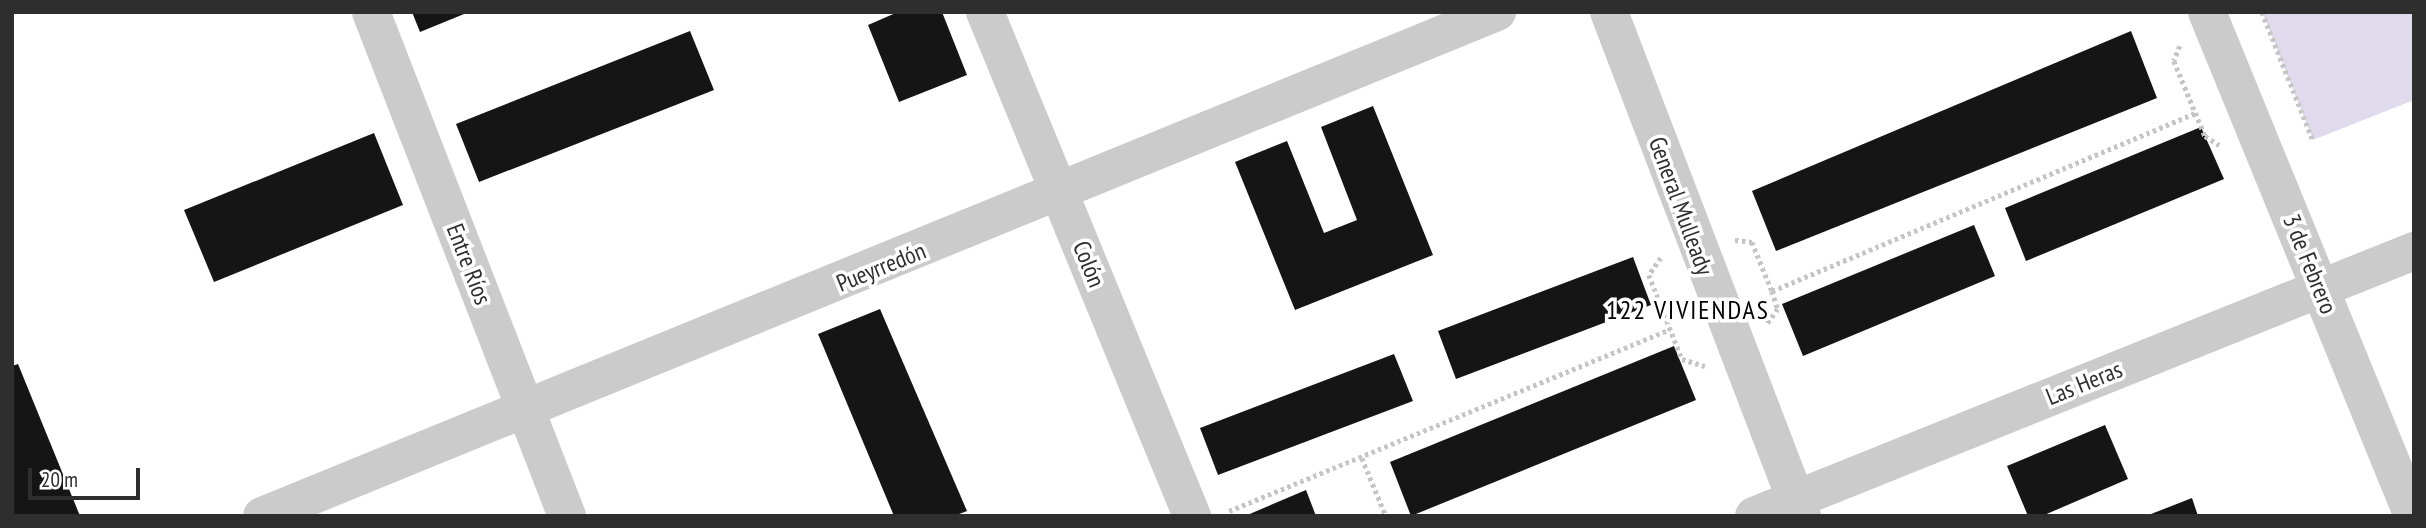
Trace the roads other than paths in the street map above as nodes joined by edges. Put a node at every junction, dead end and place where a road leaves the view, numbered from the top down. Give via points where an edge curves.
1 (371, 12) edge
2 (985, 12) edge
3 (1497, 12) edge
4 (1609, 12) edge
5 (2207, 12) edge
6 (1060, 194) junction
7 (2414, 251) edge
8 (2320, 288) junction
9 (526, 410) junction
10 (1799, 507) edge
11 (1208, 514) edge
12 (262, 516) edge
13 (567, 516) edge
14 (1754, 516) edge
15 (2413, 516) edge

1 - 9 street, Entre Ríos
2 - 6 street, Colón
3 - 6 street, Pueyrredón
4 - 10 street, General Mulleady
5 - 8 street, 3 de Febrero
6 - 9 street, Pueyrredón
6 - 11 street, Colón
7 - 8 street, Las Heras
8 - 10 street, Las Heras
8 - 15 street, 3 de Febrero
9 - 12 street, Pueyrredón
9 - 13 street, Entre Ríos
10 - 14 street, Las Heras

